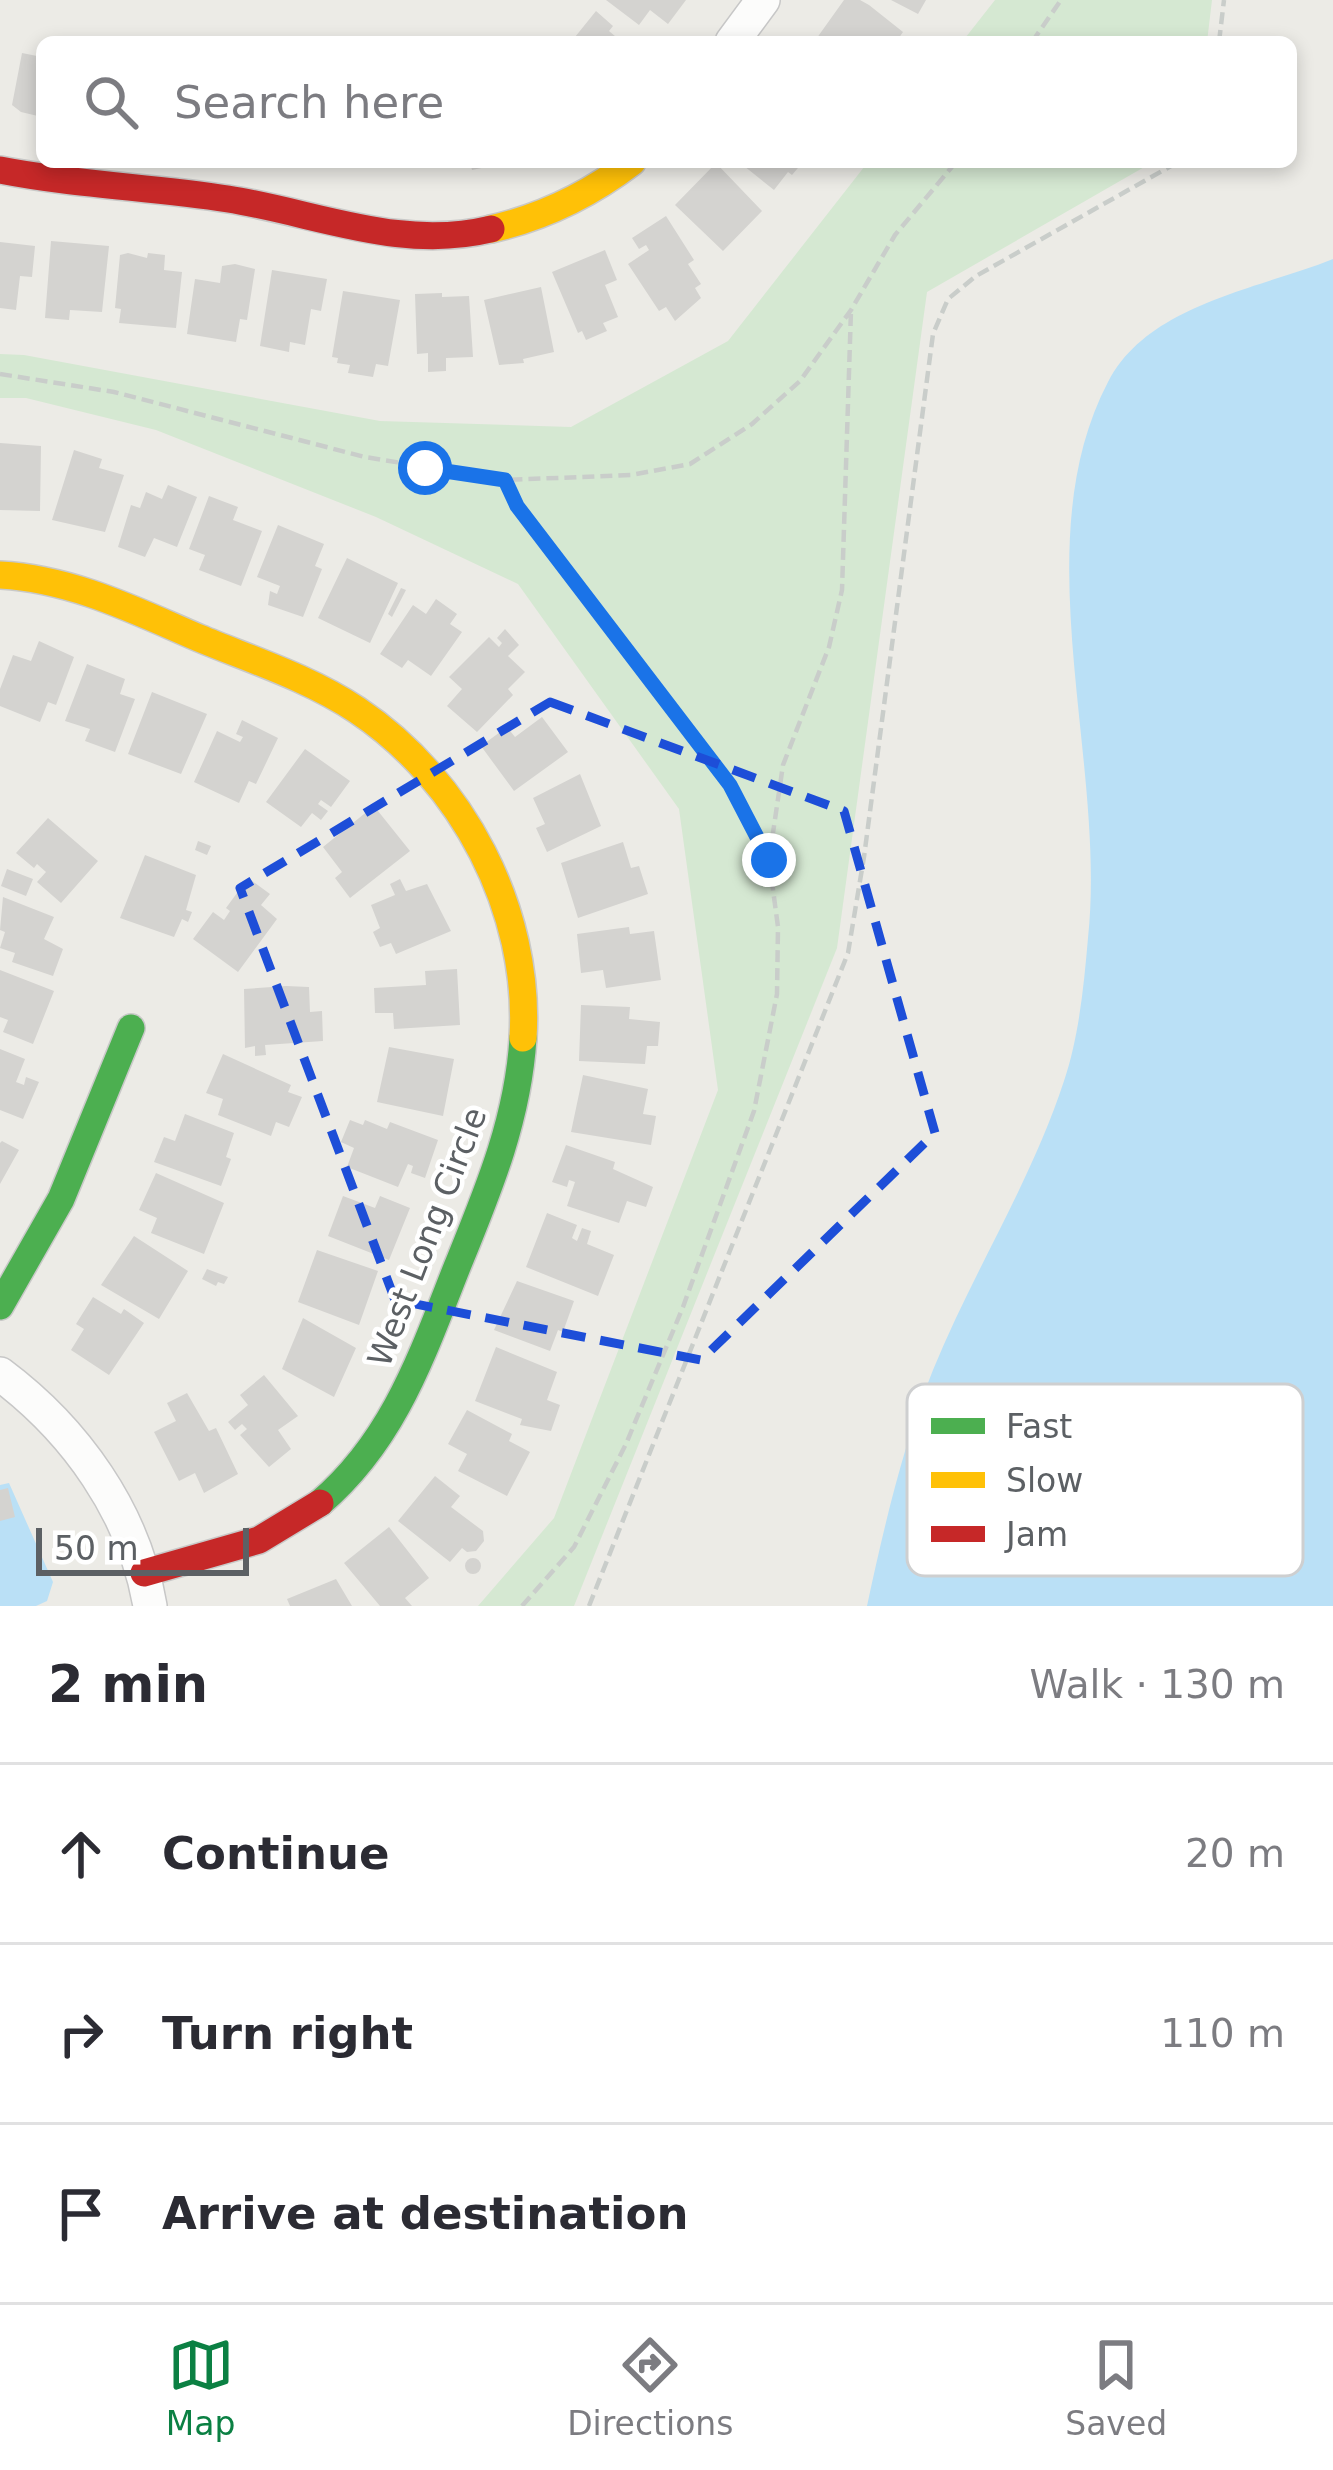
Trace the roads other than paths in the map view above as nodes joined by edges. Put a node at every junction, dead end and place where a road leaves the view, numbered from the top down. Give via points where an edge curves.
1 (764, 0) edge
2 (737, 36) edge
3 (623, 168) edge
4 (0, 170) edge
5 (0, 575) edge
6 (131, 1028) dead end
7 (0, 1306) edge
8 (0, 1374) edge
9 (147, 1589) edge

1 - 2 street
3 - 4 street via 543,212 416,236 231,199
5 - 9 street, West Long Circle via 77,589 263,664 357,709 415,754 494,875 521,987 521,1072 506,1148 402,1403 370,1458 273,1534
6 - 7 street via 61,1199
8 - 9 street via 40,1405 86,1460 134,1543

